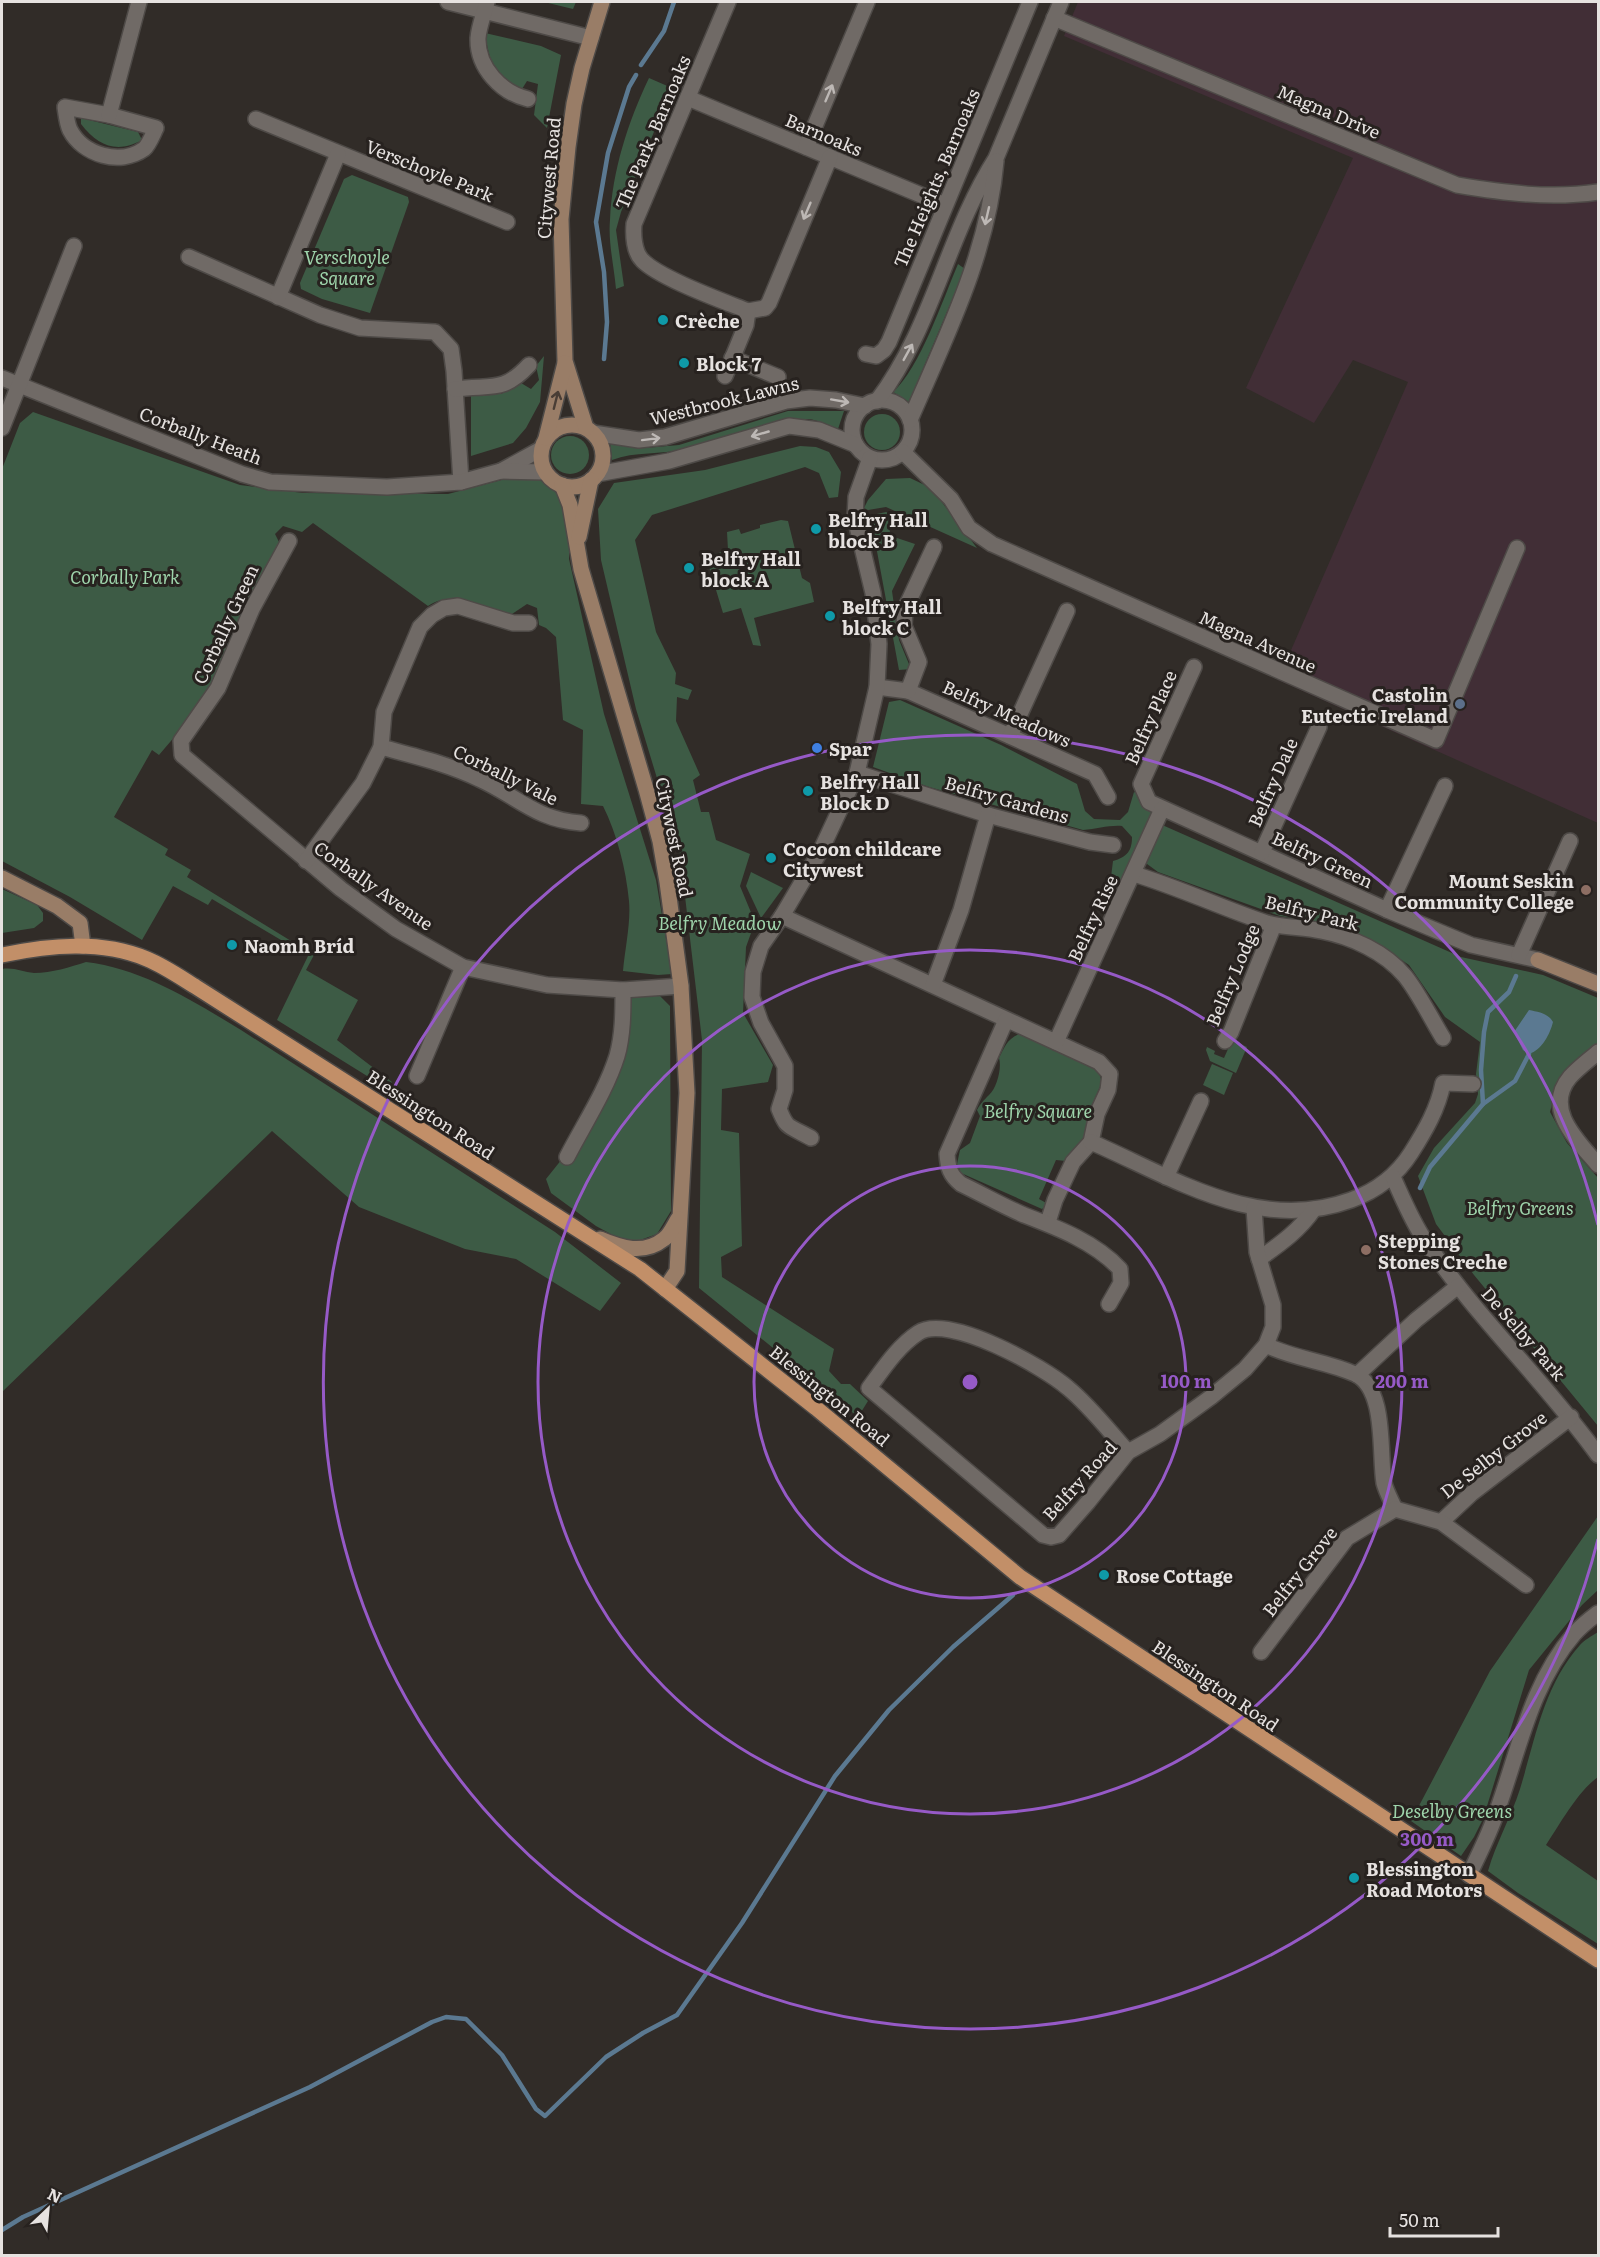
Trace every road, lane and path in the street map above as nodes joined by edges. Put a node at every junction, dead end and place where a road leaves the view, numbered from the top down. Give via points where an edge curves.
1 (139, 2) edge
2 (448, 2) edge
3 (602, 2) edge
4 (728, 2) edge
5 (867, 2) edge
6 (1030, 2) edge
7 (1061, 2) edge
8 (486, 6) edge
9 (1054, 18) junction
10 (591, 38) junction
11 (688, 98) junction
12 (528, 99) dead end
13 (109, 115) junction
14 (256, 119) dead end
15 (806, 147) junction
16 (338, 154) junction
17 (830, 157) junction
18 (996, 158) junction
19 (1599, 192) edge
20 (945, 205) junction
21 (507, 222) dead end
22 (74, 246) dead end
23 (189, 257) dead end
24 (278, 297) junction
25 (748, 311) junction
26 (866, 354) dead end
27 (732, 358) junction
28 (565, 361) junction
29 (529, 365) dead end
30 (724, 376) dead end
31 (778, 377) dead end
32 (2, 378) edge
33 (20, 385) junction
34 (455, 388) junction
35 (871, 404) junction
36 (910, 420) junction
37 (2, 428) edge
38 (590, 430) junction
39 (544, 444) junction
40 (856, 445) junction
41 (903, 452) junction
42 (870, 458) junction
43 (501, 471) junction
44 (545, 472) junction
45 (594, 477) junction
46 (461, 482) junction
47 (562, 485) junction
48 (289, 541) dead end
49 (577, 546) junction
50 (934, 547) dead end
51 (1517, 548) dead end
52 (1067, 611) dead end
53 (529, 623) dead end
54 (1194, 667) dead end
55 (877, 687) junction
56 (908, 691) junction
57 (1319, 727) dead end
58 (1010, 736) junction
59 (381, 747) junction
60 (182, 755) joint
61 (857, 773) junction
62 (1445, 786) dead end
63 (1108, 797) dead end
64 (1162, 809) junction
65 (987, 815) junction
66 (581, 823) dead end
67 (1570, 841) dead end
68 (1113, 845) dead end
69 (1262, 852) junction
70 (306, 861) junction
71 (1134, 874) junction
72 (2, 878) edge
73 (1387, 910) junction
74 (782, 916) junction
75 (1274, 925) junction
76 (83, 946) junction
77 (2, 954) edge
78 (1520, 955) junction
79 (463, 967) junction
80 (1599, 984) edge
81 (933, 985) junction
82 (681, 986) junction
83 (623, 990) junction
84 (1006, 1020) junction
85 (1443, 1038) dead end
86 (1225, 1041) dead end
87 (1056, 1042) junction
88 (1599, 1052) edge
89 (417, 1076) dead end
90 (1473, 1084) dead end
91 (1201, 1101) dead end
92 (811, 1138) dead end
93 (1091, 1142) junction
94 (567, 1157) dead end
95 (1599, 1165) edge
96 (1166, 1177) junction
97 (1392, 1177) junction
98 (1254, 1208) junction
99 (1314, 1209) junction
100 (679, 1216) junction
101 (1048, 1222) junction
102 (585, 1234) junction
103 (1258, 1258) junction
104 (1458, 1286) junction
105 (665, 1289) junction
106 (1109, 1304) dead end
107 (1266, 1345) junction
108 (1357, 1375) junction
109 (1571, 1417) junction
110 (1128, 1452) junction
111 (1599, 1455) edge
112 (1395, 1509) junction
113 (1441, 1522) junction
114 (1526, 1585) dead end
115 (1599, 1612) edge
116 (1261, 1652) dead end
117 (1469, 1875) junction
118 (1599, 1960) edge

1 - 13 street
2 - 8 street
3 - 10 street, Citywest Road
4 - 11 street, The Park, Barnoaks
15 -> 5 street
6 - 20 street, The Heights, Barnoaks
7 - 9 street
8 - 10 street
8 - 12 street via 478,41 487,69 499,86
9 - 18 street
9 - 19 street, Magna Drive via 1457,185 1516,195
10 - 28 street, Citywest Road via 574,104 562,211
11 - 15 street, Barnoaks
11 - 25 street, The Park, Barnoaks via 634,224 633,237 640,259 657,272
13 - 13 street via 156,128 145,148 109,157 86,150 70,130 65,107
14 - 16 street, Verschoyle Park
15 - 17 street, Barnoaks
16 - 21 street, Verschoyle Park
16 - 24 street, Verschoyle Park
17 - 20 street, Barnoaks
17 -> 25 street via 769,303 765,308
35 -> 18 street via 891,382 919,333 963,221
18 -> 36 street via 994,185 973,273
20 - 26 street, The Heights, Barnoaks via 889,342 876,356
22 - 33 street
23 - 24 street
24 - 34 street via 360,328 435,332 451,349
25 - 27 street
27 - 30 street
27 - 31 street
28 - 38 street, Citywest Road
39 -> 28 street, Citywest Road
29 - 34 street via 516,379 499,387
32 - 33 street, Corbally Heath
33 - 37 street
33 - 46 street, Corbally Heath via 270,482 387,487
34 - 46 street
35 - 36 street via 893,403
38 -> 35 street, Westbrook Lawns via 639,440 665,437 786,401 810,398
35 - 40 street via 858,412 852,428
36 - 41 street via 911,437
38 - 39 street via 569,425 552,432
38 - 45 street via 602,448 601,466
39 - 43 street
39 - 44 street via 541,457
40 - 42 street
40 -> 45 street via 819,430 789,426
41 - 42 street via 887,460
41 - 51 street, Magna Avenue via 951,499 969,528 992,544 1436,740
42 - 55 street via 856,497 855,518 873,592 879,644
43 - 44 street
43 - 46 street, Corbally Heath
44 - 47 street
45 - 47 street via 572,487
45 - 49 street, Citywest Road
47 - 49 street, Citywest Road
48 - 60 street, Corbally Green via 252,609 218,688 182,741
49 - 82 street, Citywest Road via 586,590 660,841
50 - 56 street via 905,609 904,626 919,662
52 - 58 street
53 - 59 street via 513,623 458,606 432,615 420,627 393,688 384,712
54 - 64 street, Belfry Place via 1142,784 1149,802
55 - 56 street, Belfry Meadows
55 - 61 street
56 - 58 street, Belfry Meadows
57 - 69 street, Belfry Dale
58 - 63 street, Belfry Meadows via 1095,774
59 - 66 street, Corbally Vale via 479,779 560,822
59 - 70 street via 363,783
60 - 70 street, Corbally Avenue
61 - 65 street, Belfry Gardens
61 - 74 street via 821,850
62 - 73 street
64 - 69 street, Belfry Green
64 - 71 street, Belfry Rise
65 - 68 street, Belfry Gardens
65 - 81 street via 961,910
67 - 78 street
69 - 73 street, Belfry Green
70 - 79 street, Corbally Avenue via 396,929
71 - 75 street, Belfry Park
71 - 87 street, Belfry Rise
72 - 76 street via 57,906 80,923
73 - 78 street, Belfry Green via 1471,945
74 - 81 street
74 - 92 street via 761,946 753,972 752,997 761,1023 785,1066 785,1090 779,1109 786,1123
75 - 85 street, Belfry Park via 1322,931 1355,941 1387,959 1405,976
75 - 86 street, Belfry Lodge
76 - 77 main road, Blessington Road
76 - 102 main road, Blessington Road via 124,952 169,971
78 - 80 street, Belfry Green
79 - 83 street, Corbally Avenue via 547,985
79 - 89 street
81 - 84 street
82 - 83 street, Corbally Avenue
82 - 100 street, Citywest Road via 687,1093
83 - 94 street via 617,1055 606,1085
84 - 87 street
84 - 101 street via 947,1154 948,1167 961,1184
87 - 93 street via 1099,1062 1110,1074
88 - 95 street via 1569,1078 1560,1097 1561,1115 1573,1136
90 - 97 street via 1443,1083 1439,1102 1406,1162
91 - 96 street
93 - 96 street
93 - 101 street via 1073,1162
96 - 98 street
97 - 99 street via 1363,1196
97 - 104 street via 1422,1235
98 - 99 street
98 - 103 street, Belfry Road
99 - 103 street via 1286,1241
100 - 102 street via 666,1238 647,1248 615,1245
100 - 105 street, Citywest Road via 676,1271
101 - 106 street via 1107,1255 1120,1269 1121,1282
102 - 105 main road, Blessington Road
103 - 107 street, Belfry Road via 1274,1305 1273,1327
104 - 108 street, De Selby Park
104 - 109 street, De Selby Park
105 - 117 main road, Blessington Road via 798,1393 1020,1577
107 - 108 street
107 - 110 street, Belfry Road via 1245,1370 1211,1397
108 - 112 street via 1370,1388 1380,1421 1384,1485
109 - 111 street, De Selby Park
109 - 113 street, De Selby Grove via 1472,1493
110 - 110 street, Belfry Road via 1059,1534 1043,1536 869,1388 896,1353 920,1331 947,1328 982,1338 1068,1387
112 - 113 street
112 - 116 street, Belfry Grove via 1347,1538
113 - 114 street
115 - 117 street via 1575,1632 1543,1680 1497,1813
117 - 118 main road, Blessington Road

